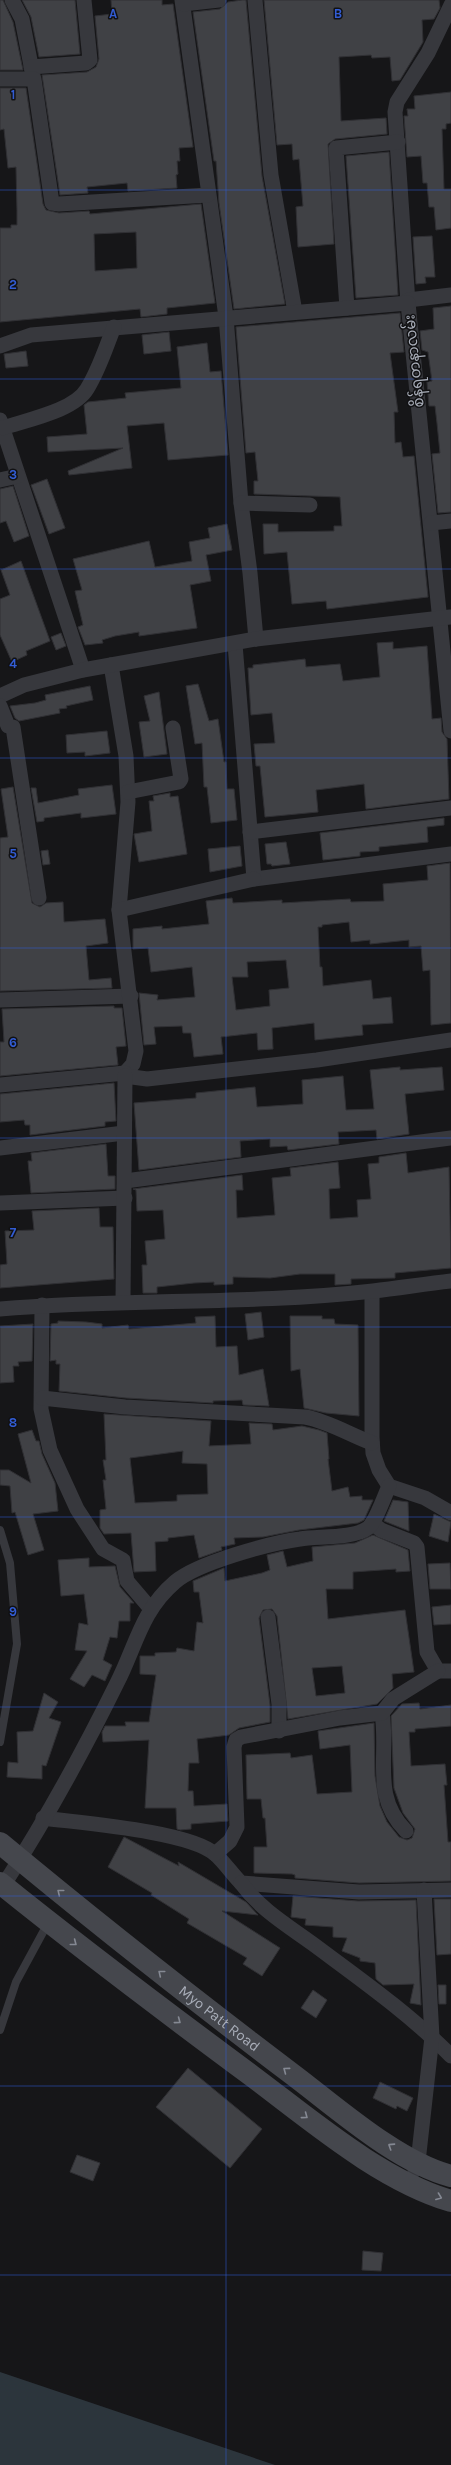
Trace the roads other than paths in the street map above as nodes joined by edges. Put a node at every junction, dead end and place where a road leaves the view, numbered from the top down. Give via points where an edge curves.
1 (12, 0) edge
2 (84, 0) edge
3 (219, 0) edge
4 (255, 0) edge
5 (183, 2) edge
6 (450, 10) edge
7 (32, 73) junction
8 (0, 79) edge
9 (398, 142) junction
10 (208, 195) junction
11 (451, 295) edge
12 (408, 301) junction
13 (347, 308) junction
14 (295, 312) junction
15 (226, 317) junction
16 (114, 327) junction
17 (0, 346) edge
18 (1, 424) edge
19 (18, 476) junction
20 (0, 480) edge
21 (241, 503) junction
22 (310, 505) dead end
23 (451, 520) edge
24 (431, 523) junction
25 (446, 617) edge
26 (256, 639) junction
27 (235, 644) junction
28 (111, 665) junction
29 (82, 670) junction
30 (0, 696) edge
31 (0, 706) edge
32 (173, 728) dead end
33 (451, 730) edge
34 (128, 792) junction
35 (451, 808) edge
36 (250, 832) junction
37 (451, 854) edge
38 (254, 879) junction
39 (39, 898) dead end
40 (119, 910) junction
41 (131, 996) junction
42 (0, 1000) edge
43 (451, 1040) edge
44 (125, 1075) junction
45 (0, 1085) edge
46 (124, 1133) junction
47 (451, 1138) edge
48 (0, 1148) edge
49 (125, 1181) junction
50 (125, 1198) junction
51 (0, 1203) edge
52 (451, 1281) edge
53 (372, 1292) junction
54 (123, 1302) junction
55 (42, 1305) junction
56 (0, 1309) edge
57 (42, 1398) junction
58 (372, 1443) junction
59 (389, 1486) junction
60 (451, 1514) edge
61 (372, 1523) junction
62 (0, 1530) edge
63 (150, 1608) junction
64 (268, 1617) dead end
65 (444, 1671) edge
66 (382, 1713) junction
67 (278, 1731) junction
68 (0, 1742) edge
69 (43, 1818) junction
70 (406, 1832) dead end
71 (0, 1843) edge
72 (215, 1854) junction
73 (20, 1860) junction
74 (242, 1883) junction
75 (1, 1884) edge
76 (424, 1890) junction
77 (451, 1890) edge
78 (48, 1922) junction
79 (0, 2030) edge
80 (432, 2037) junction
81 (451, 2056) edge
82 (338, 2109) junction
83 (323, 2129) junction
84 (418, 2162) junction
85 (451, 2176) edge
86 (410, 2184) junction
87 (451, 2201) edge

1 - 7 street via 22,19
2 - 7 street via 90,60 86,63
3 - 5 street
4 - 14 street via 270,175
5 - 10 street
6 - 9 street, စိန်ရတနာလမ်း via 428,53 397,102 395,112
7 - 8 street
7 - 10 street via 52,203
9 - 12 street, စိန်ရတနာလမ်း
9 - 13 street via 336,148
10 - 15 street via 217,242
11 - 12 street
12 - 13 street
12 - 24 street, စိန်ရတနာလမ်း
13 - 14 street
14 - 15 street
15 - 16 street
15 - 21 street
16 - 17 street via 32,335
16 - 18 street via 87,389 79,398 69,405
18 - 19 street
19 - 20 street
19 - 29 street
21 - 22 street
21 - 26 street
23 - 24 street
24 - 25 street, စိန်ရတနာလမ်း
25 - 26 street
25 - 33 street, စိန်ရတနာလမ်း
26 - 27 street
27 - 28 street
27 - 36 street
28 - 29 street
28 - 34 street via 126,756
29 - 30 street via 24,685
31 - 39 street via 8,726 13,726
32 - 34 street via 181,779 179,782
34 - 40 street
35 - 36 street
36 - 38 street
37 - 38 street
38 - 40 street
40 - 41 street
41 - 42 street
41 - 44 street via 136,1051 133,1064
43 - 44 street via 317,1060 147,1079
44 - 45 street
44 - 46 street
46 - 48 street
46 - 49 street
47 - 49 street
49 - 50 street
50 - 51 street
50 - 54 street
52 - 53 street
53 - 54 street
53 - 58 street
54 - 55 street
55 - 56 street
55 - 57 street
57 - 58 street via 125,1407 305,1417
57 - 63 street via 41,1409 50,1450 77,1510 103,1549 123,1560 127,1581
58 - 59 street via 379,1470
59 - 60 street via 425,1498
59 - 61 street
61 - 63 street via 369,1528 359,1533 299,1539 230,1556 182,1576
61 - 65 street via 381,1530 414,1543 417,1547 427,1652
62 - 68 lane via 10,1563 17,1644
63 - 69 street via 118,1682
64 - 67 street via 279,1704
65 - 66 street via 393,1699
66 - 67 street via 340,1718
66 - 70 street via 386,1735 384,1792 394,1819
67 - 72 street via 236,1740 234,1747 237,1827 230,1841
69 - 72 street via 151,1833 191,1843
69 - 73 street
71 - 73 main road, Myo Patt Road
72 - 74 street
73 - 75 street
82 -> 73 main road, Myo Patt Road via 179,1988
74 - 76 street via 359,1892
74 - 80 street via 264,1910
75 - 78 main road, Myo Patt Road
76 - 77 street
76 - 80 street
78 - 79 lane via 16,1982
78 -> 83 main road, Myo Patt Road
80 - 81 street
80 - 84 street
82 - 83 main road
84 -> 82 main road, Myo Patt Road
83 - 86 main road, Myo Patt Road via 387,2172
84 - 85 main road, Myo Patt Road
84 - 86 street
86 -> 87 main road, Myo Patt Road

